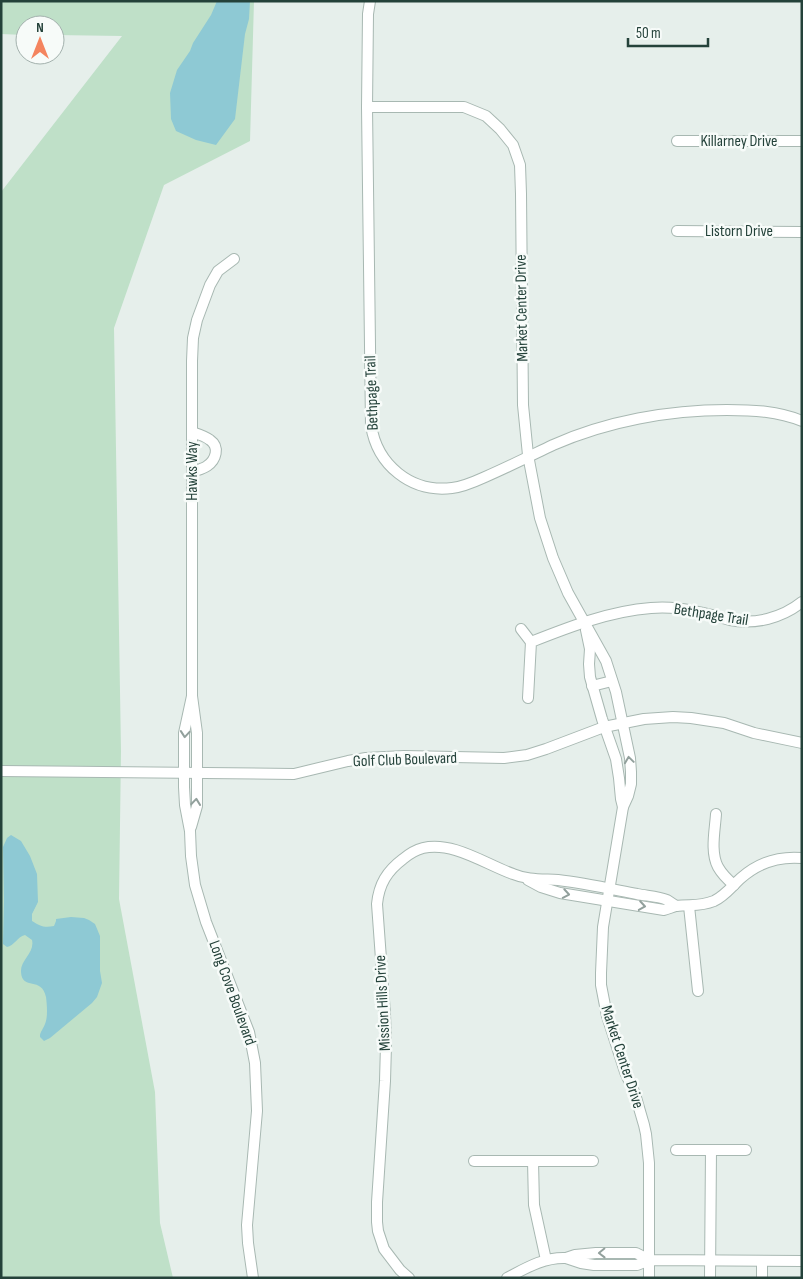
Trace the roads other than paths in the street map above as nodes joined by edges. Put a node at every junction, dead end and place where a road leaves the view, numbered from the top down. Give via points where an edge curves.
1 (370, 1) edge
2 (367, 107) junction
3 (802, 140) edge
4 (677, 141) dead end
5 (677, 231) dead end
6 (802, 232) edge
7 (234, 259) dead end
8 (802, 421) edge
9 (192, 432) junction
10 (529, 458) junction
11 (192, 472) junction
12 (802, 602) edge
13 (584, 622) junction
14 (521, 630) dead end
15 (531, 642) junction
16 (612, 681) junction
17 (592, 686) junction
18 (192, 696) junction
19 (528, 698) dead end
20 (622, 723) junction
21 (604, 727) junction
22 (802, 743) edge
23 (1, 771) edge
24 (184, 773) junction
25 (198, 773) junction
26 (623, 807) junction
27 (716, 814) dead end
28 (190, 831) junction
29 (802, 858) edge
30 (527, 879) junction
31 (734, 885) junction
32 (609, 888) junction
33 (607, 901) junction
34 (676, 906) junction
35 (689, 906) junction
36 (698, 992) dead end
37 (676, 1150) dead end
38 (711, 1150) junction
39 (746, 1150) dead end
40 (474, 1161) dead end
41 (533, 1161) junction
42 (592, 1161) dead end
43 (546, 1260) junction
44 (650, 1260) junction
45 (710, 1260) junction
46 (762, 1261) junction
47 (802, 1261) edge
48 (253, 1278) edge
49 (409, 1278) edge
50 (507, 1278) edge
51 (649, 1278) edge
52 (710, 1278) edge
53 (762, 1278) edge

1 - 2 street, Bethpage Trail
2 - 10 street, Market Center Drive via 464,108 486,116 513,145 520,165 523,405
2 - 10 street, Bethpage Trail via 371,425 378,448 390,466 414,483 443,488 466,484
3 - 4 street, Killarney Drive
5 - 6 street, Listorn Drive
7 - 9 street, Hawks Way via 218,272 210,285 197,320 193,338
8 - 10 street, Bethpage Trail via 777,413 746,410 665,414 578,435
9 - 11 street, Hawks Way
9 - 11 street via 209,439 217,453 207,466
10 - 13 street, Market Center Drive via 540,518 553,558
11 - 18 street, Hawks Way
12 - 13 street, Bethpage Trail via 775,617 755,622 732,621 668,608 633,610
13 - 15 street, Bethpage Trail
13 - 16 street, Market Center Drive via 606,661
13 - 17 street, Market Center Drive via 590,649
14 - 15 street
15 - 19 street
16 - 17 street
16 - 20 street, Market Center Drive
17 - 21 street, Market Center Drive
18 -> 24 street, Hawks Way via 184,733
18 - 25 street, Hawks Way
20 - 21 street, Golf Club Boulevard
20 - 22 street, Golf Club Boulevard via 655,718 691,718
26 -> 20 street, Market Center Drive via 631,784 631,772
21 - 25 street, Golf Club Boulevard via 546,749 504,758 404,756 366,758 294,774
21 - 26 street, Market Center Drive via 616,760
23 - 24 street, Golf Club Boulevard
24 - 25 street, Golf Club Boulevard
24 - 28 street, Long Cove Boulevard via 184,805
28 -> 25 street, Long Cove Boulevard via 197,806
26 - 32 street, Market Center Drive
27 - 31 street via 716,861
28 - 48 street, Long Cove Boulevard via 192,871 199,903 248,1032 255,1063 257,1111 247,1209
29 - 31 street, Mission Hills Drive via 764,863
30 - 32 street, Mission Hills Drive
30 -> 33 street, Mission Hills Drive via 548,890
30 - 49 street, Mission Hills Drive via 454,849 438,846 407,856 388,873 379,890 377,913 386,1045 377,1222 384,1249
31 - 35 street, Mission Hills Drive via 712,901
32 - 33 street, Market Center Drive
32 - 34 street, Mission Hills Drive via 666,900
33 -> 34 street, Mission Hills Drive via 664,910
33 - 44 street, Market Center Drive via 601,942 601,985 607,1016 644,1125 649,1163
34 - 35 street, Mission Hills Drive
35 - 36 street
37 - 38 street
38 - 39 street
38 - 45 street
40 - 41 street
41 - 42 street
41 - 43 street via 534,1206
43 - 44 street via 596,1253 636,1253
43 - 50 street
44 - 45 street
44 - 51 street, Market Center Drive
45 - 46 street
45 - 52 street
46 - 47 street
46 - 53 street

